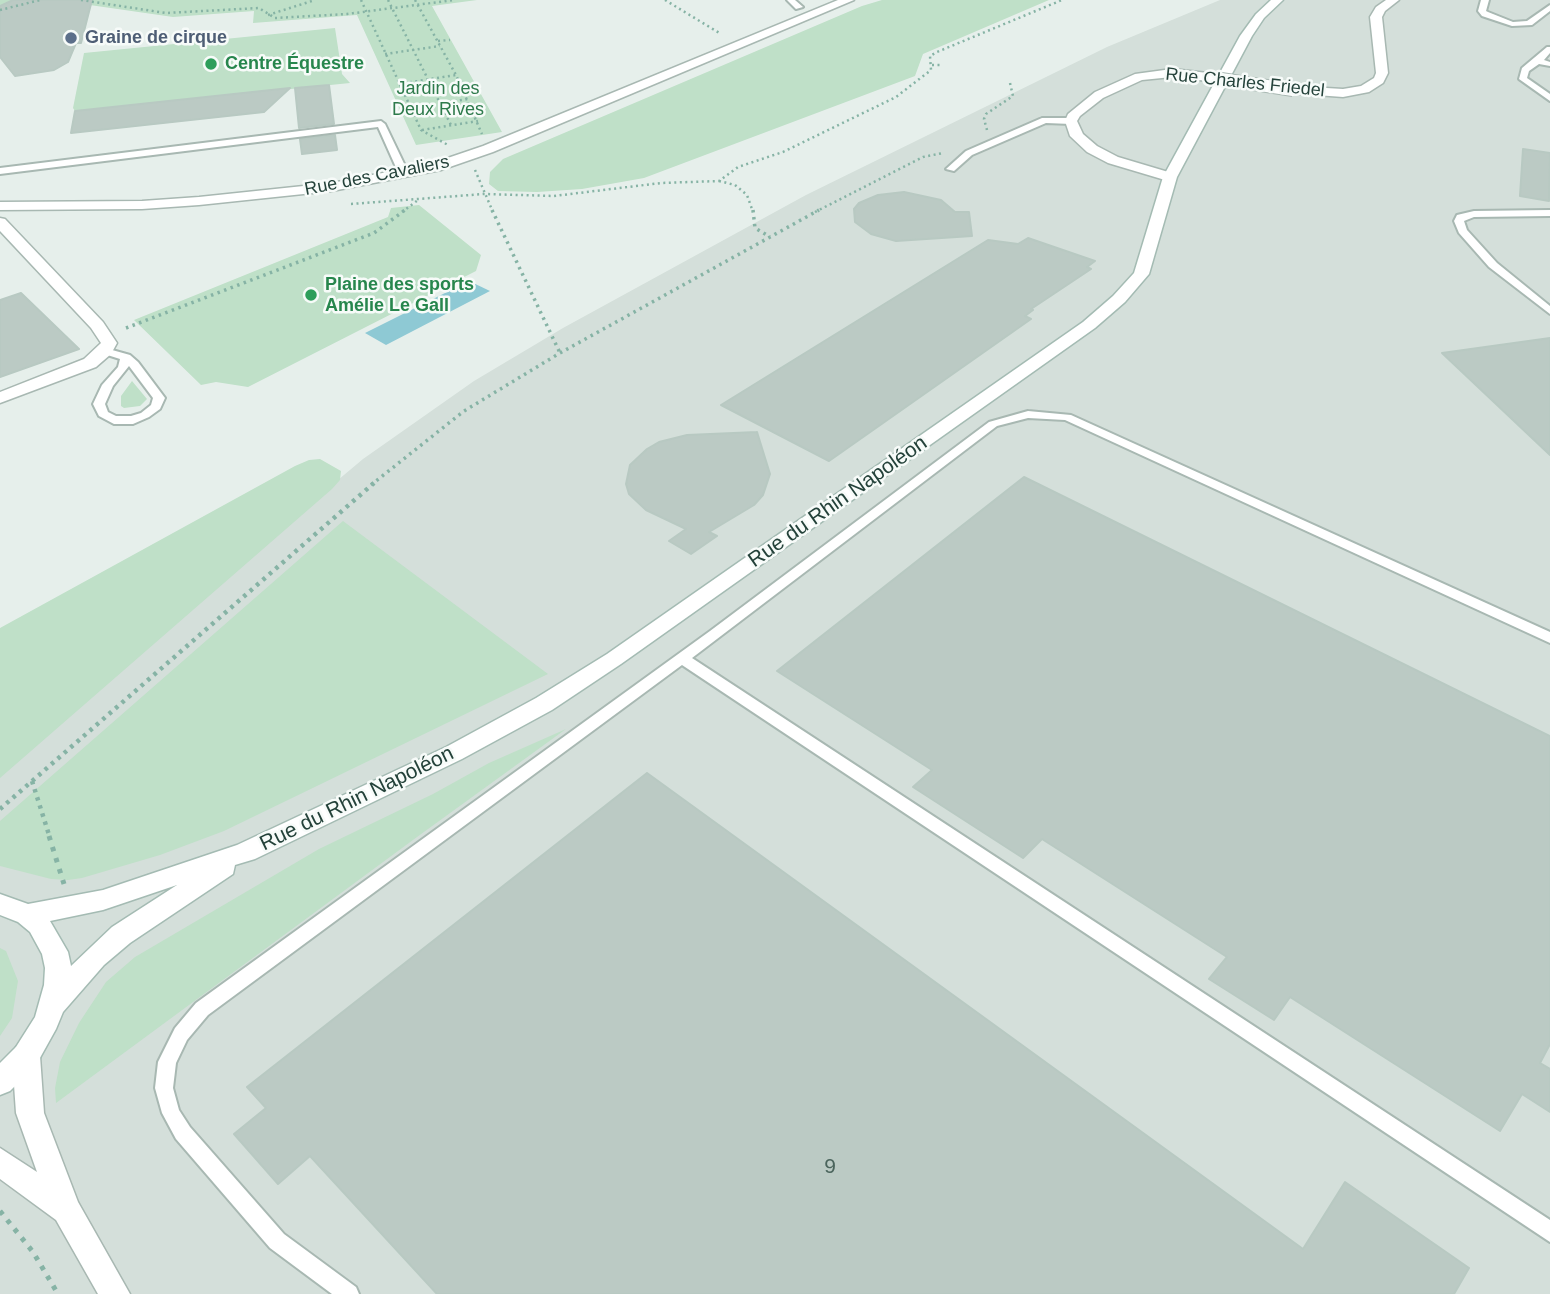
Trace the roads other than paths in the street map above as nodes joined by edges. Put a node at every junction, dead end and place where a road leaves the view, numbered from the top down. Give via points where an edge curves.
1 (791, 0) edge
2 (848, 0) edge
3 (1277, 0) edge
4 (1393, 0) edge
5 (1485, 0) edge
6 (799, 7) dead end
7 (1550, 7) edge
8 (1550, 49) edge
9 (1538, 61) junction
10 (1550, 64) edge
11 (1550, 98) edge
12 (1071, 121) junction
13 (951, 169) dead end
14 (0, 170) edge
15 (404, 174) junction
16 (1170, 177) junction
17 (0, 206) edge
18 (1550, 213) edge
19 (0, 222) edge
20 (1550, 311) edge
21 (105, 351) junction
22 (126, 357) junction
23 (0, 398) edge
24 (1550, 638) edge
25 (682, 658) junction
26 (246, 852) junction
27 (0, 904) edge
28 (27, 915) junction
29 (54, 1004) junction
30 (26, 1056) junction
31 (0, 1082) edge
32 (0, 1162) edge
33 (66, 1210) junction
34 (1550, 1232) edge
35 (115, 1294) edge
36 (349, 1294) edge

1 - 6 lane
2 - 15 street, Rue des Cavaliers via 470,156
3 - 16 street, Rue du Rhin Napoléon via 1246,36
4 - 12 street, Rue Charles Friedel, bridge via 1376,17 1382,73 1365,89 1343,93 1293,90 1172,73 1139,77 1099,95
5 - 7 lane via 1485,14 1511,24 1529,23
8 - 9 lane
9 - 10 lane
9 - 11 lane via 1525,70 1523,79
12 - 13 lane via 1045,120 969,153
12 - 16 street via 1077,136 1092,149
14 - 15 lane via 381,124
15 - 17 street, Rue des Cavaliers via 199,201
16 - 26 street, Rue du Rhin Napoléon via 1141,274 1089,325 625,652 544,704 454,753
18 - 20 lane via 1474,214 1459,221 1462,231 1493,265
19 - 21 street via 106,336
21 - 22 lane
21 - 23 street via 90,363
22 - 22 lane via 100,404 103,414 114,420 145,415 158,402 158,394
24 - 25 lane via 1067,417 1028,414 993,424 970,440
25 - 34 lane
25 - 36 lane via 202,1009 181,1034 167,1062 164,1088 183,1133 277,1241
26 - 28 street, Rue du Rhin Napoléon via 103,900
26 - 29 street, Rue du Rhin Napoléon via 121,935 94,957
27 - 28 street
28 - 29 street via 39,925 55,952 58,985
29 - 30 street
30 - 31 street
30 - 33 street via 30,1112
32 - 33 street
33 - 35 street

